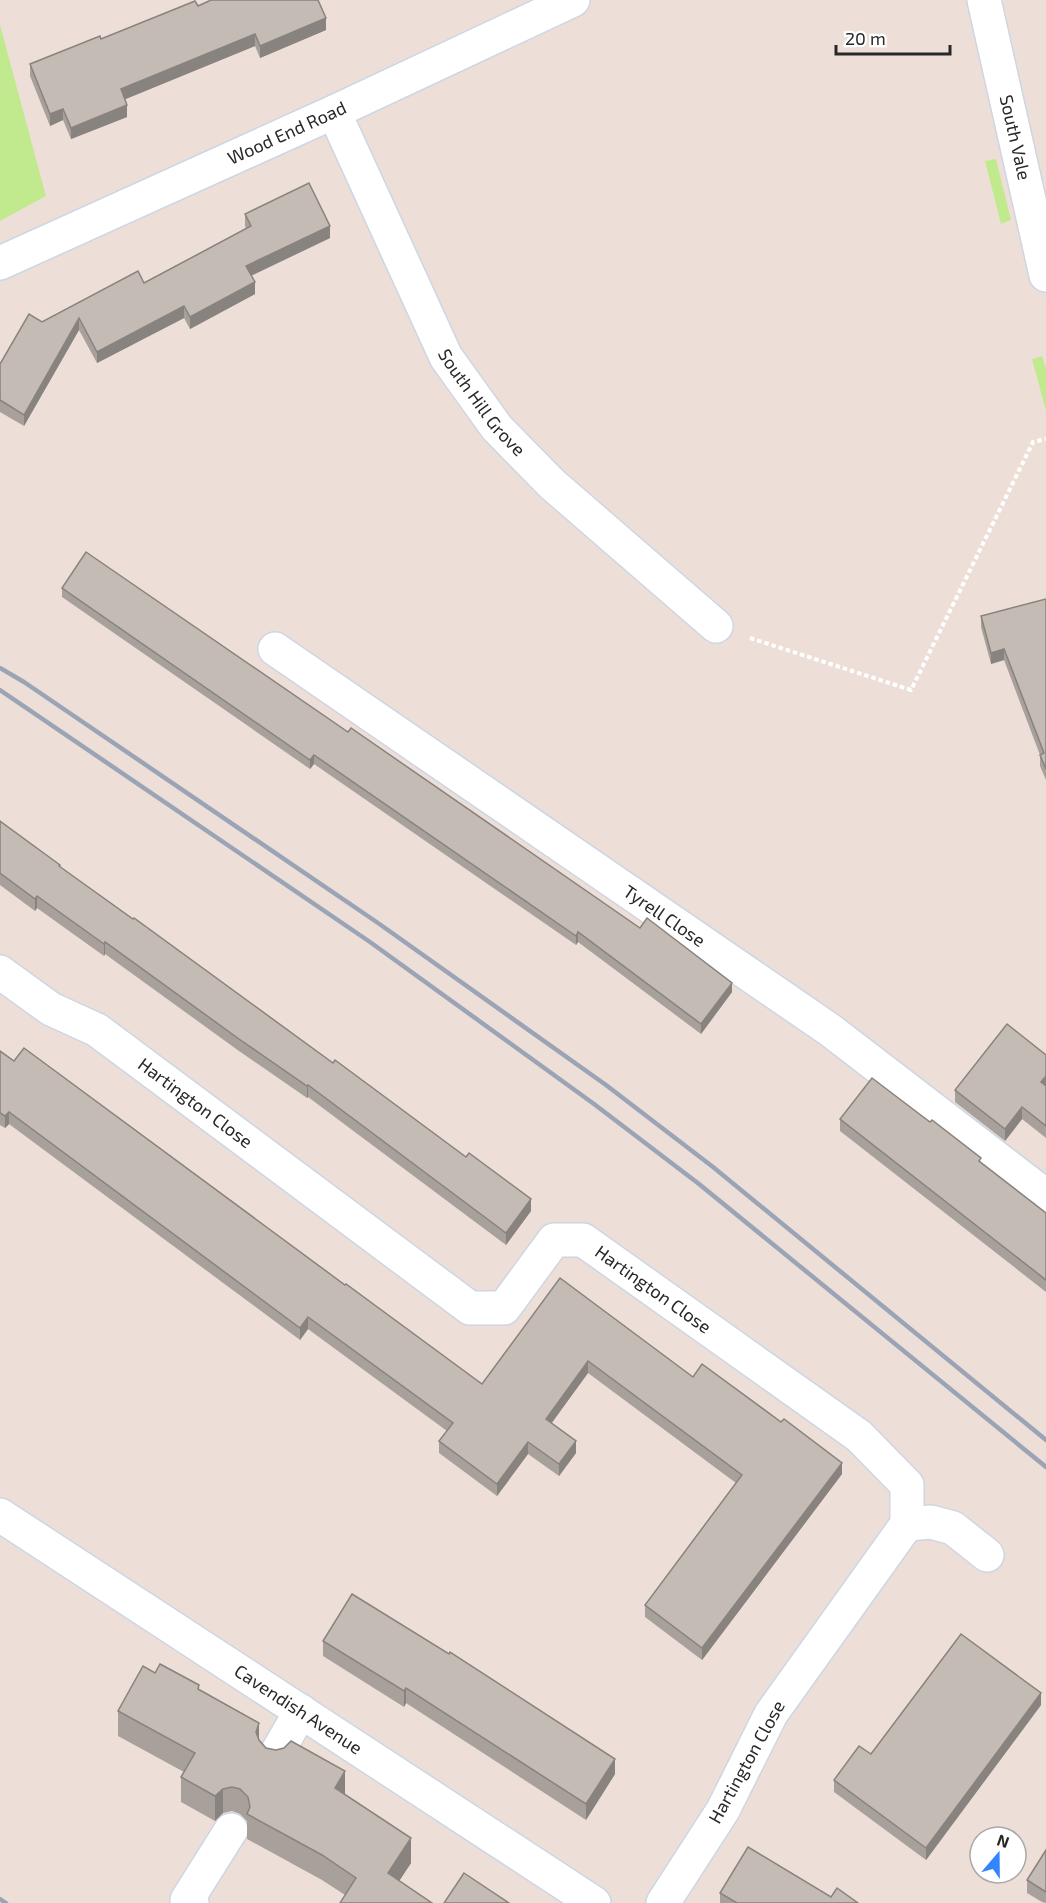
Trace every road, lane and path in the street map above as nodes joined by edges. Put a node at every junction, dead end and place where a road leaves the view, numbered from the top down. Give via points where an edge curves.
1 (573, 0) edge
2 (984, 0) edge
3 (334, 112) junction
4 (0, 263) edge
5 (1046, 275) edge
6 (1046, 439) edge
7 (716, 626) joint
8 (275, 649) dead end
9 (0, 972) edge
10 (1046, 1196) edge
11 (0, 1515) edge
12 (907, 1524) junction
13 (987, 1555) dead end
14 (301, 1712) junction
15 (275, 1756) edge
16 (231, 1830) dead end
17 (586, 1901) edge
18 (192, 1903) edge
19 (663, 1903) edge

1 - 3 street, Wood End Road
2 - 5 street, South Vale
3 - 4 street, Wood End Road
3 - 7 street, South Hill Grove via 446,357 497,428 552,484
6 - 7 path via 1033,442 911,690
8 - 10 street, Tyrell Close via 830,1030
9 - 12 street, Hartington Close via 51,1009 97,1030 470,1308 504,1308 554,1240 583,1240 859,1436 907,1485
11 - 14 street, Cavendish Avenue
12 - 13 street via 931,1522 952,1527
12 - 19 street, Hartington Close via 771,1714 723,1810
14 - 15 street
14 - 17 street, Cavendish Avenue
16 - 18 street via 187,1900

